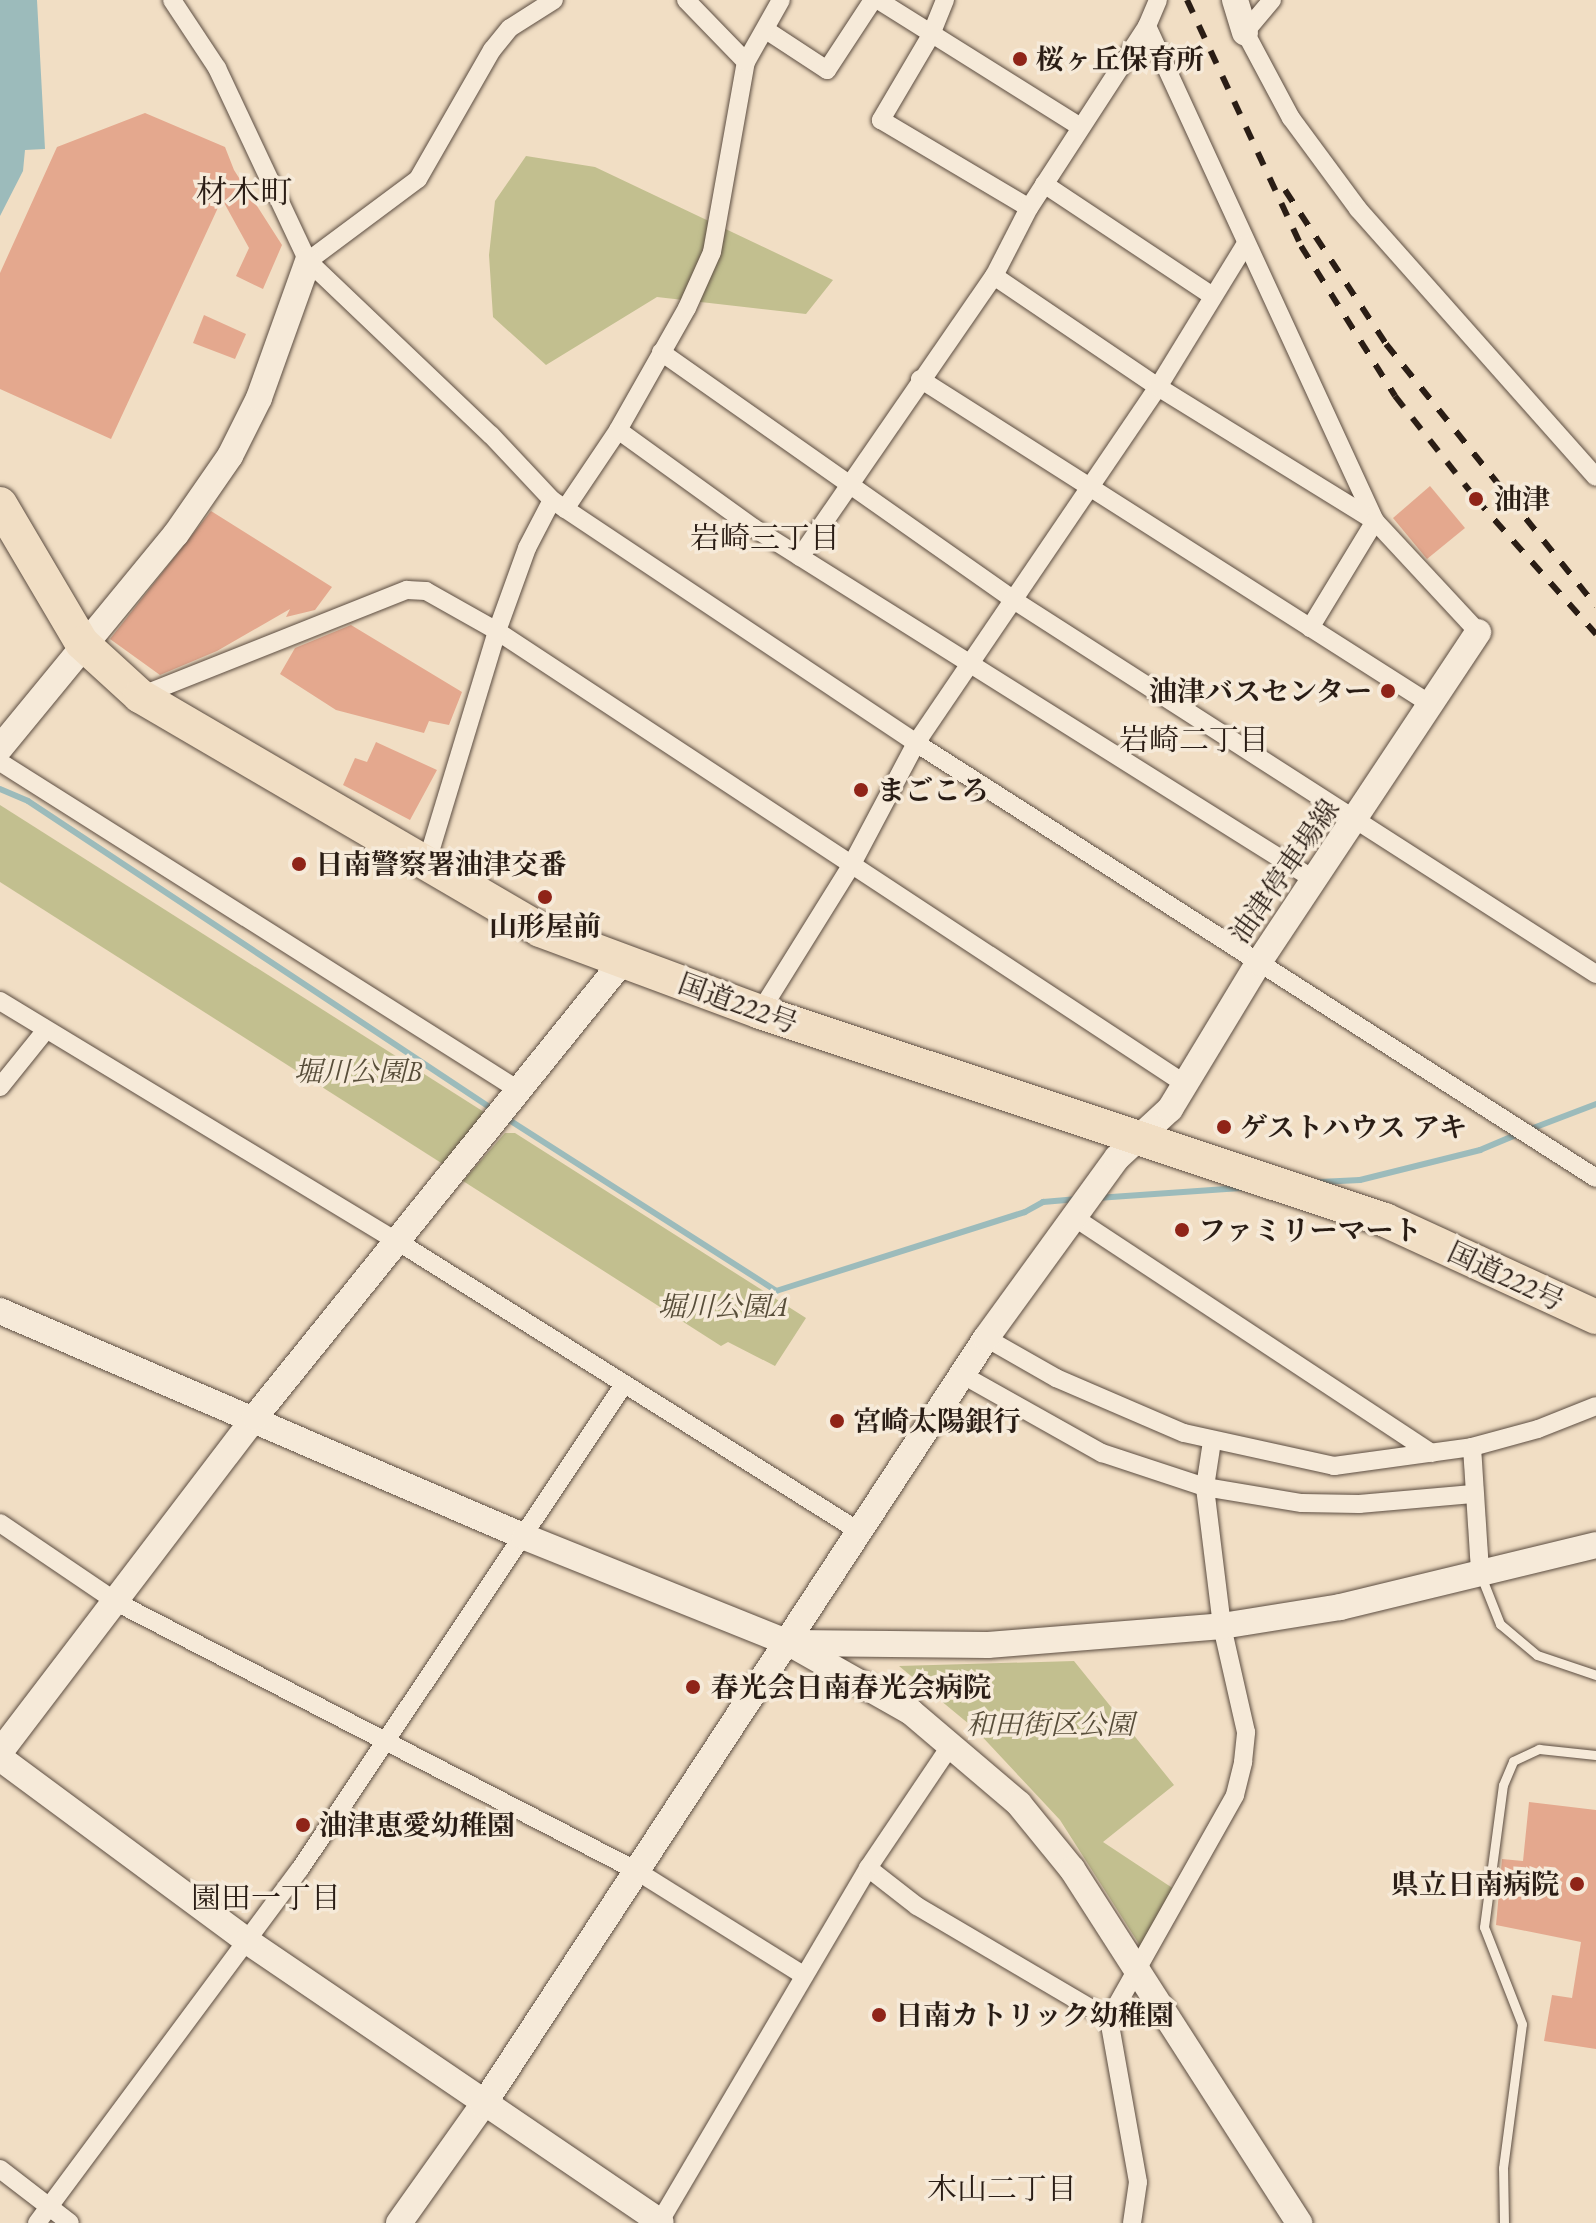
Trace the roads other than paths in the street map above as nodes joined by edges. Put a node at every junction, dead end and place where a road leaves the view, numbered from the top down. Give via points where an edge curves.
1 (172, 0) edge
2 (554, 0) edge
3 (686, 0) edge
4 (781, 0) edge
5 (875, 0) edge
6 (945, 0) edge
7 (1158, 0) edge
8 (1235, 0) edge
9 (1272, 0) edge
10 (1147, 26) junction
11 (766, 30) junction
12 (1245, 32) junction
13 (931, 35) junction
14 (746, 62) junction
15 (1079, 126) junction
16 (1044, 184) junction
17 (1029, 208) junction
18 (1245, 245) junction
19 (308, 261) junction
20 (994, 276) junction
21 (1211, 295) junction
22 (661, 352) junction
23 (920, 379) junction
24 (1158, 387) junction
25 (618, 430) junction
26 (1596, 477) edge
27 (849, 484) junction
28 (1087, 487) junction
29 (0, 504) edge
30 (558, 505) junction
31 (1375, 521) junction
32 (800, 557) junction
33 (1012, 599) junction
34 (1310, 628) junction
35 (497, 631) junction
36 (1478, 632) joint
37 (82, 643) junction
38 (970, 664) junction
39 (140, 696) junction
40 (1432, 705) junction
41 (916, 743) junction
42 (0, 748) edge
43 (0, 762) edge
44 (1357, 821) junction
45 (852, 864) junction
46 (426, 865) junction
47 (1313, 879) junction
48 (622, 962) junction
49 (1259, 962) junction
50 (1596, 974) edge
51 (0, 1001) edge
52 (760, 1012) junction
53 (46, 1030) junction
54 (1185, 1084) junction
55 (0, 1087) edge
56 (515, 1097) junction
57 (1136, 1139) junction
58 (1596, 1178) edge
59 (1075, 1218) junction
60 (397, 1241) junction
61 (0, 1311) edge
62 (1596, 1317) edge
63 (986, 1338) junction
64 (961, 1374) junction
65 (623, 1386) junction
66 (1596, 1406) edge
67 (255, 1417) junction
68 (1212, 1441) junction
69 (1472, 1447) junction
70 (1431, 1453) junction
71 (1205, 1487) junction
72 (1473, 1494) junction
73 (0, 1523) edge
74 (857, 1530) junction
75 (525, 1537) junction
76 (1596, 1545) edge
77 (1480, 1572) junction
78 (118, 1603) junction
79 (1222, 1626) junction
80 (789, 1643) junction
81 (1596, 1675) edge
82 (381, 1743) junction
83 (951, 1745) junction
84 (0, 1755) edge
85 (1596, 1755) edge
86 (868, 1868) junction
87 (635, 1870) junction
88 (247, 1941) junction
89 (1137, 1970) junction
90 (803, 1975) junction
91 (1109, 2019) junction
92 (483, 2105) junction
93 (0, 2169) edge
94 (50, 2206) junction
95 (37, 2223) edge
96 (70, 2223) edge
97 (399, 2223) edge
98 (660, 2223) edge
99 (1132, 2223) edge
100 (1299, 2223) edge
101 (1504, 2223) edge

1 - 19 street via 217,68
2 - 19 street via 510,28 492,50 418,179
3 - 14 street
4 - 11 street
5 - 11 street via 827,70
5 - 13 street
6 - 13 street
7 - 10 street
8 - 12 street
9 - 12 street
10 - 15 street
10 - 18 street
11 - 14 street
12 - 26 street via 1291,118 1358,209
13 - 15 street
13 - 17 street via 881,120
14 - 22 street via 712,252
15 - 16 street
16 - 17 street
16 - 21 street
17 - 20 street
18 - 21 street
18 - 31 street
19 - 30 street
19 - 37 street via 259,398 230,456 176,534
20 - 23 street
20 - 24 street
21 - 24 street
22 - 25 street
22 - 27 street
23 - 27 street
23 - 28 street
24 - 28 street
24 - 31 street
25 - 30 street
25 - 32 street
27 - 32 street
27 - 33 street
28 - 33 street
28 - 34 street
29 - 37 highway, 国道222号
30 - 35 street via 527,548
30 - 41 street
31 - 34 street
31 - 36 street
32 - 38 street
33 - 38 street
33 - 44 street
34 - 40 street
35 - 39 street via 426,591 407,590
35 - 45 street
35 - 46 street
36 - 40 street, 油津停車場線
37 - 39 highway, 国道222号
37 - 42 street
38 - 41 street
38 - 47 street
39 - 46 highway, 国道222号
40 - 44 street, 油津停車場線
41 - 45 street
41 - 49 street
43 - 56 street
44 - 47 street, 油津停車場線
44 - 50 street
45 - 52 street
45 - 54 street
46 - 48 highway, 国道222号 via 540,930
47 - 49 street, 油津停車場線
48 - 52 highway, 国道222号
48 - 56 street
49 - 54 street, 油津停車場線
49 - 58 street
51 - 53 street
52 - 57 highway, 国道222号
53 - 55 street
53 - 60 street
54 - 57 street, 油津停車場線 via 1170,1109
56 - 60 street
57 - 59 street, 油津停車場線
57 - 62 highway, 国道222号 via 1385,1220
59 - 63 street, 油津停車場線
59 - 70 street
60 - 65 street
60 - 67 street
61 - 67 street
63 - 64 street, 油津停車場線
63 - 68 street via 1126,1410
64 - 71 street via 1102,1453
64 - 74 street, 油津停車場線
65 - 74 street
65 - 75 street
66 - 69 street
67 - 75 street
67 - 78 street
68 - 70 street via 1334,1466
68 - 71 street
69 - 70 street
69 - 72 street
71 - 72 street via 1302,1503
71 - 79 street
72 - 77 street
73 - 78 street
74 - 80 street, 油津停車場線
75 - 80 street
75 - 82 street
76 - 77 street
77 - 79 street via 1340,1607
77 - 81 lane via 1500,1624 1537,1655
78 - 82 street
78 - 84 street
79 - 80 street via 988,1645
79 - 89 street via 1246,1732 1241,1773 1235,1795
80 - 83 street via 911,1712
80 - 87 street, 油津停車場線
82 - 87 street
82 - 88 street
83 - 86 street
83 - 89 street via 1019,1804 1072,1869
84 - 88 street
85 - 101 lane via 1539,1749 1513,1761 1503,1785 1484,1927 1522,2024 1503,2168
86 - 90 street
86 - 91 street via 917,1906
87 - 90 street
87 - 92 street, 油津停車場線
88 - 92 street
88 - 94 street
89 - 91 street
89 - 100 street
90 - 98 street
91 - 99 street via 1138,2182
92 - 97 street, 油津停車場線
92 - 98 street
93 - 94 street
94 - 95 street
94 - 96 street

